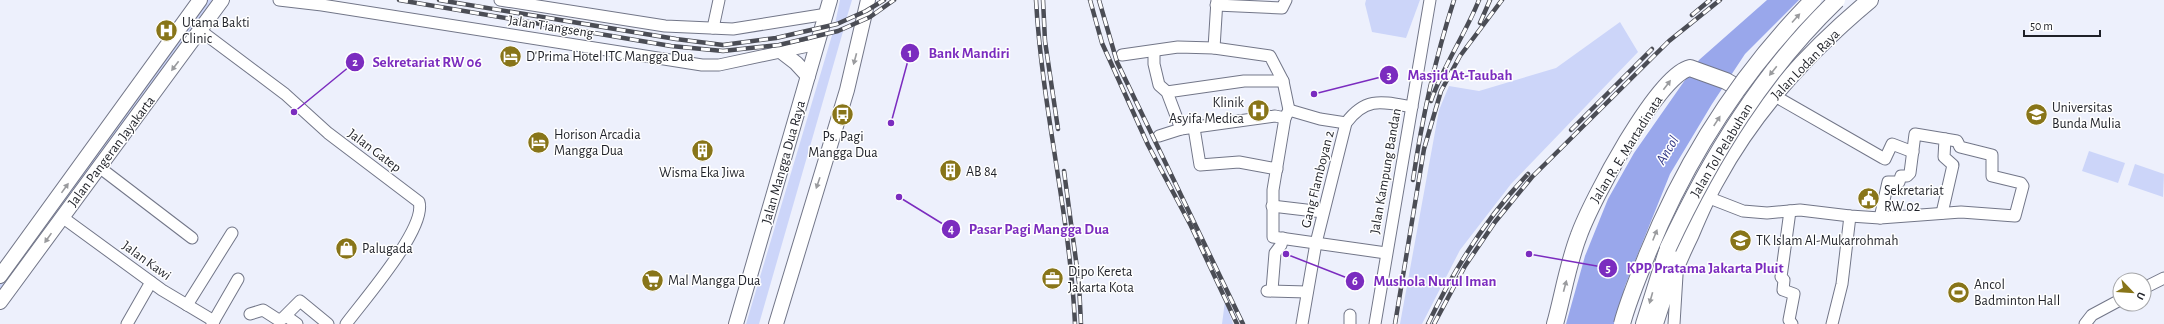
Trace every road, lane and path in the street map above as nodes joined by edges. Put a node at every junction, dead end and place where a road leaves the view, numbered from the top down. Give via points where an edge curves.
1 (200, 0) edge
2 (222, 0) edge
3 (279, 0) edge
4 (500, 0) edge
5 (719, 0) edge
6 (830, 0) edge
7 (868, 0) edge
8 (1286, 0) edge
9 (1430, 0) edge
10 (1813, 0) edge
11 (1837, 0) edge
12 (1870, 0) edge
13 (1217, 2) edge
14 (827, 14) junction
15 (713, 28) junction
16 (201, 31) junction
17 (818, 44) junction
18 (1214, 48) junction
19 (1154, 50) junction
20 (783, 53) junction
21 (1122, 55) dead end
22 (808, 76) junction
23 (1283, 81) junction
24 (1167, 92) junction
25 (1765, 100) junction
26 (1412, 107) junction
27 (1287, 114) junction
28 (1346, 123) junction
29 (1194, 128) junction
30 (1181, 129) junction
31 (1159, 136) dead end
32 (1945, 139) junction
33 (1913, 152) junction
34 (99, 167) junction
35 (1277, 169) junction
36 (1707, 197) junction
37 (1272, 206) junction
38 (1790, 211) junction
39 (1323, 212) junction
40 (1942, 212) junction
41 (62, 216) junction
42 (1850, 216) junction
43 (1880, 218) junction
44 (232, 233) dead end
45 (192, 238) dead end
46 (1283, 238) junction
47 (1316, 243) junction
48 (23, 246) junction
49 (1386, 253) junction
50 (36, 255) junction
51 (1678, 260) junction
52 (2, 274) edge
53 (238, 278) dead end
54 (2164, 278) edge
55 (15, 281) junction
56 (151, 282) junction
57 (2152, 284) edge
58 (1307, 292) junction
59 (0, 302) edge
60 (2112, 304) edge
61 (188, 305) junction
62 (250, 314) dead end
63 (286, 316) junction
64 (213, 323) edge
65 (127, 324) edge
66 (297, 324) edge
67 (328, 324) edge
68 (346, 324) edge
69 (736, 324) edge
70 (776, 324) edge
71 (1302, 324) edge
72 (1375, 324) edge
73 (1555, 324) edge
74 (1622, 324) edge
75 (1644, 324) edge
76 (1655, 324) edge
77 (1674, 324) edge
78 (1792, 324) edge
79 (1832, 324) edge
80 (2084, 324) edge

48 -> 1 main road, Jalan Pangeran Jayakarta
2 - 16 main road, Jalan Pangeran Jayakarta
3 - 20 street, Jalan Tiangseng via 702,65 719,65
4 - 15 street via 665,26
5 - 15 street
6 - 14 main road, Jalan Mangga Dua Raya
7 -> 70 main road via 847,90
8 - 13 street via 1282,8
9 - 26 street, Jalan Kampung Bandan
74 -> 10 highway, Jalan Tol Pelabuhan, bridge via 1661,220 1701,145 1755,66
11 -> 75 highway, Jalan Tol Pelabuhan, bridge via 1799,40 1764,83 1717,151 1668,248
12 - 25 highway, Jalan Lodan Raya
13 - 18 street
14 - 15 street via 733,29
14 - 17 main road, Jalan Mangga Dua Raya
16 -> 34 main road, Jalan Pangeran Jayakarta
16 - 68 street, Jalan Gatep via 285,94 328,133 418,202 419,219 401,250
17 - 20 street, Jalan Tiangseng
17 - 22 main road, Jalan Mangga Dua Raya
18 - 19 street
18 - 23 street via 1271,57
19 - 21 street
19 - 24 street via 1159,85
20 - 22 main road via 796,62
22 - 69 main road, Jalan Mangga Dua Raya
23 - 24 street via 1244,81
23 - 27 street
24 - 30 street
25 - 33 street via 1885,159 1892,144
25 - 36 highway, Jalan Lodan Raya
73 -> 25 highway, Jalan R. E. Martadinata, bridge via 1577,239 1592,202 1646,113 1671,79 1679,72 1690,68 1726,81
26 - 28 street via 1380,102 1369,103
26 - 49 street, Jalan Kampung Bandan
27 - 28 street
27 - 29 street
27 - 35 street
28 - 39 street, Gang Flamboyan 2
29 - 30 street
29 - 35 street via 1201,165 1239,162
30 - 31 street
32 - 33 street via 1915,134
32 - 40 street via 1944,157 1953,165
32 - 40 street via 1957,141 1960,147 1992,155 1990,175 2021,183 2023,186 2014,216
33 - 43 street via 1909,175 1901,176 1899,182 1888,182
34 - 41 main road, Jalan Pangeran Jayakarta
34 - 45 street
35 - 37 street
36 - 38 street via 1743,210 1767,213
36 - 51 highway, Jalan Lodan Raya
37 - 39 street
37 - 46 street via 1273,236
38 - 42 street
38 - 78 street via 1781,277 1784,280 1783,290 1793,293 1789,320
39 - 47 street, Gang Flamboyan 2
40 - 43 street
41 -> 50 main road, Jalan Pangeran Jayakarta
41 - 56 street, Jalan Kawi
42 - 43 street
42 - 79 street via 1842,284
44 - 61 street
46 - 47 street
46 - 58 street via 1282,245 1275,253 1270,290
47 - 49 street, Gang Flamboyan 2
47 - 58 street
48 - 50 main road via 23,253
48 - 52 main road, Jalan Pangeran Jayakarta
49 - 72 street, Jalan Kampung Bandan
50 - 55 main road, Jalan Pangeran Jayakarta
51 - 76 highway, Jalan Lodan Raya
51 - 77 street, Jalan Lodan Raya
52 - 55 main road via 12,275
53 - 64 street
54 - 57 street
55 - 59 main road, Jalan Pangeran Jayakarta
56 - 61 street, Jalan Kawi
56 - 65 street
58 - 71 street
60 - 80 street via 2092,315
61 - 64 street, Jalan Kawi
62 - 63 street via 263,310 277,319
63 - 66 street
63 - 67 street via 300,301

